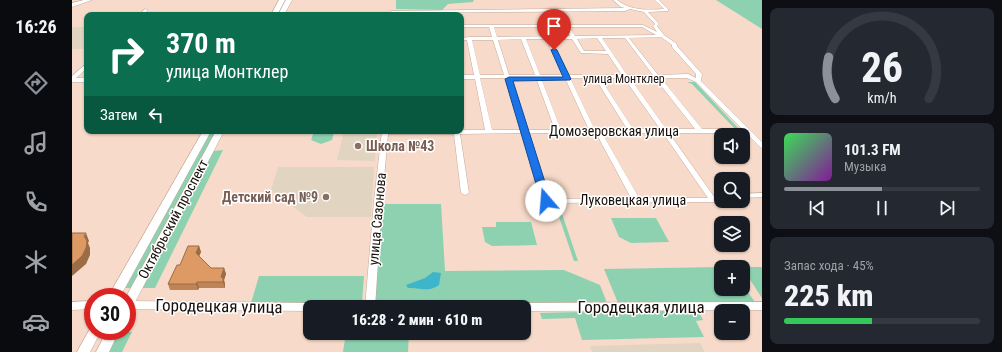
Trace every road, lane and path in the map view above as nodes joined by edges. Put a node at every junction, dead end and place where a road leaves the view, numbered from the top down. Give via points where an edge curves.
1 (81, 0) edge
2 (89, 0) edge
3 (282, 0) edge
4 (289, 0) edge
5 (614, 0) edge
6 (657, 0) edge
7 (72, 4) edge
8 (629, 8) junction
9 (643, 11) junction
10 (276, 12) edge
11 (283, 12) edge
12 (464, 12) edge
13 (464, 26) edge
14 (492, 26) junction
15 (566, 26) junction
16 (662, 36) junction
17 (464, 38) edge
18 (469, 38) junction
19 (495, 38) junction
20 (522, 38) junction
21 (548, 38) junction
22 (574, 38) junction
23 (599, 38) junction
24 (627, 38) junction
25 (610, 53) junction
26 (84, 68) edge
27 (464, 78) edge
28 (478, 78) junction
29 (508, 78) junction
30 (539, 78) junction
31 (567, 78) junction
32 (598, 78) junction
33 (627, 78) junction
34 (657, 78) junction
35 (698, 79) junction
36 (72, 80) edge
37 (84, 80) edge
38 (743, 128) edge
39 (464, 131) edge
40 (596, 131) junction
41 (631, 131) junction
42 (664, 131) junction
43 (700, 131) junction
44 (714, 131) edge
45 (489, 132) junction
46 (524, 132) junction
47 (559, 132) junction
48 (205, 134) edge
49 (218, 134) edge
50 (385, 134) edge
51 (457, 134) edge
52 (750, 135) edge
53 (762, 146) edge
54 (465, 193) dead end
55 (762, 195) edge
56 (714, 196) edge
57 (750, 196) edge
58 (635, 198) dead end
59 (714, 200) edge
60 (119, 288) edge
61 (136, 289) edge
62 (371, 300) edge
63 (84, 305) edge
64 (72, 306) edge
65 (136, 306) edge
66 (762, 306) edge
67 (303, 307) edge
68 (531, 307) edge
69 (90, 340) edge
70 (109, 340) edge
71 (83, 352) edge
72 (102, 352) edge

1 - 7 main road
2 - 7 main road
3 - 10 main road
4 - 11 main road
5 - 8 street
6 - 9 street via 667,10
8 - 9 street
8 - 12 street
9 - 16 street via 656,24
13 - 14 street
14 - 15 street
14 - 19 street
15 - 16 street via 643,26
15 - 22 street
16 - 24 street
16 - 35 street via 675,45 699,74
17 - 18 street
18 - 19 street
18 - 28 street
19 - 20 street
19 - 29 street
20 - 21 street
20 - 30 street
21 - 22 street
21 - 31 street
22 - 23 street
22 - 25 street via 583,52
23 - 24 street
23 - 25 street
24 - 34 street
25 - 33 street
26 - 36 street
27 - 28 street, улица Монтклер
28 - 29 street, улица Монтклер
28 - 45 street
29 - 30 street, улица Монтклер
29 - 46 street
30 - 31 street, улица Монтклер
30 - 47 street
31 - 32 street, улица Монтклер
31 - 40 street
32 - 33 street, улица Монтклер
32 - 41 street
33 - 34 street, улица Монтклер
33 - 42 street
34 - 35 street, улица Монтклер
34 - 43 street
35 - 38 street
36 - 37 street
39 - 45 street, Домозеровская улица
40 - 41 street, Домозеровская улица
40 - 47 street, Домозеровская улица
40 - 58 street
41 - 42 street, Домозеровская улица
42 - 43 street, Домозеровская улица
42 - 56 street
43 - 44 street, Домозеровская улица
45 - 46 street, Домозеровская улица
46 - 47 street, Домозеровская улица
46 - 59 street, Луковецкая улица via 546,201
48 - 60 main road, Октябрьский проспект
49 - 61 main road, Октябрьский проспект
50 - 62 street, улица Сазонова
51 - 54 street
52 - 53 street
55 - 57 street
63 - 64 street
65 - 67 street, Городецкая улица
66 - 68 street, Городецкая улица
69 - 71 main road
70 - 72 main road

